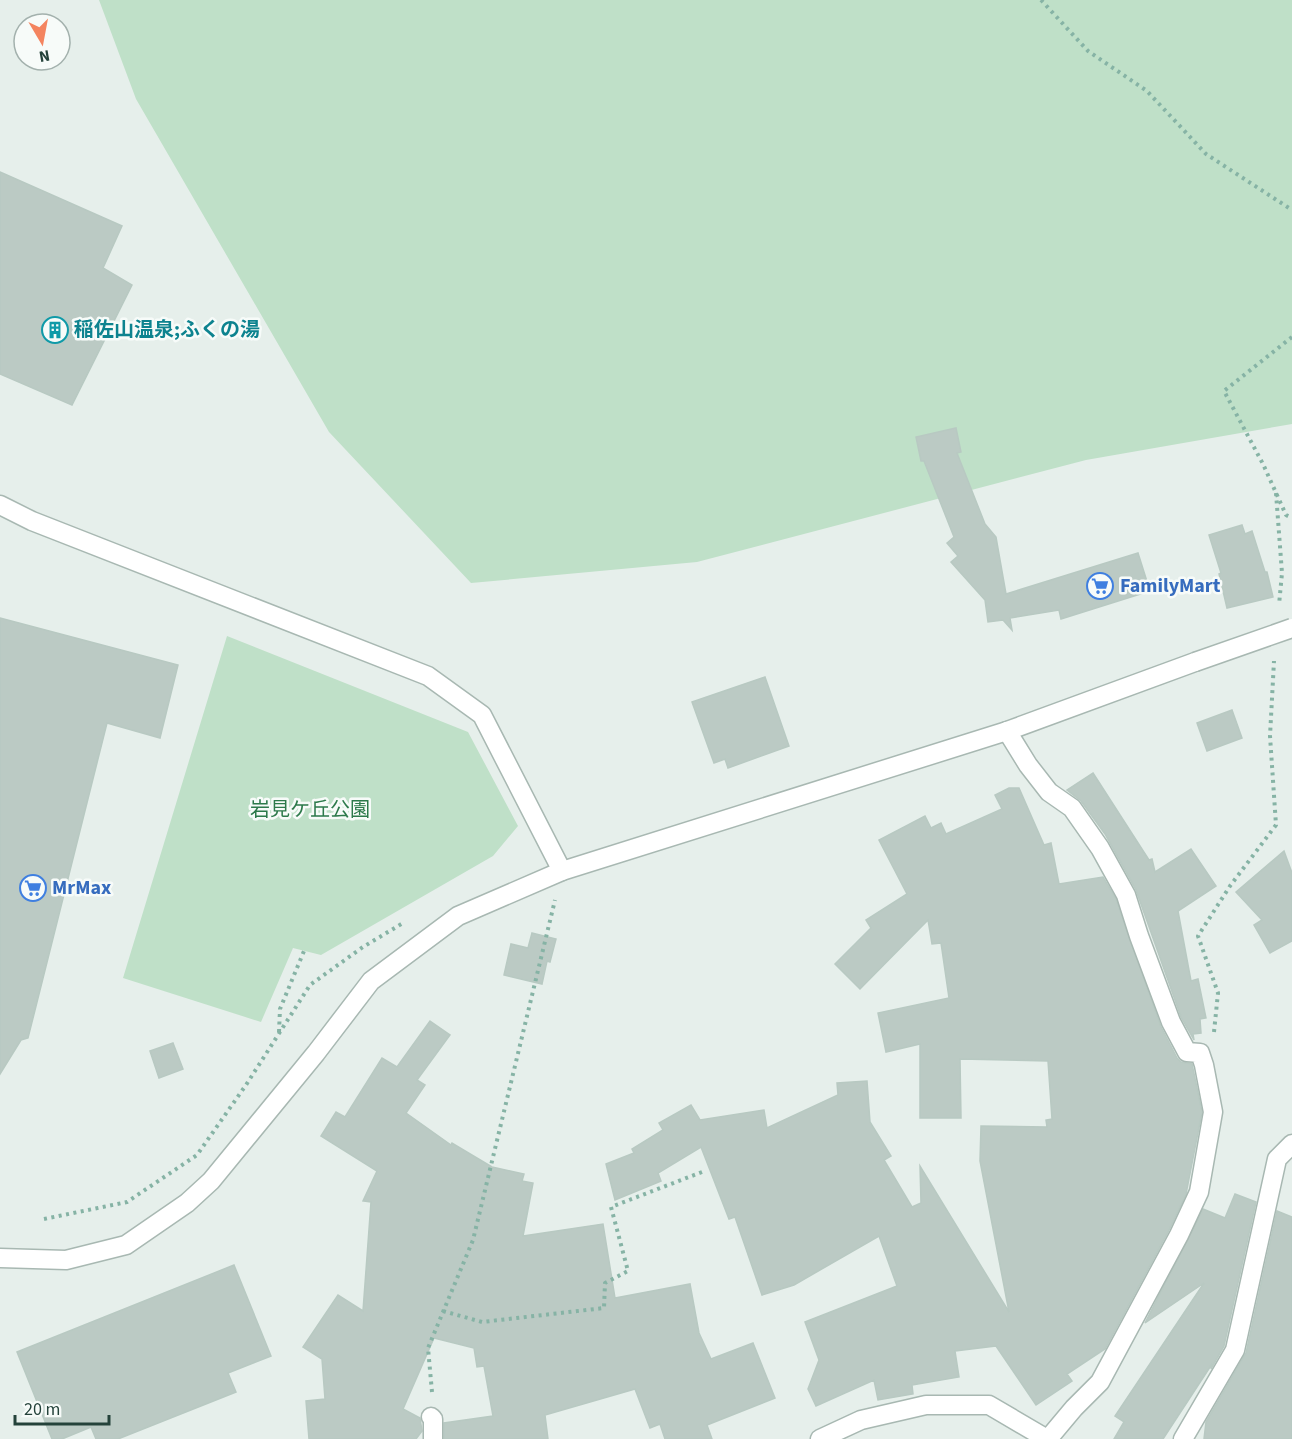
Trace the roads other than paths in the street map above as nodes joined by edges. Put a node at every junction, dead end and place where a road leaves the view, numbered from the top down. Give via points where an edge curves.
1 (0, 505) edge
2 (1292, 628) edge
3 (1006, 731) junction
4 (562, 871) junction
5 (1292, 1144) edge
6 (0, 1258) edge
7 (431, 1417) road end
8 (433, 1439) edge
9 (820, 1439) edge
10 (1048, 1439) edge
11 (1183, 1439) edge

1 - 4 street via 428,676 482,715
2 - 3 street, bridge
3 - 4 street
3 - 10 street via 1050,792 1072,808 1126,895 1171,1022 1187,1052 1200,1053 1213,1112 1199,1192 1179,1234 1100,1382
4 - 6 street via 458,916 371,981 211,1181 187,1203 126,1245 66,1260
5 - 11 street via 1277,1159 1235,1350
7 - 8 street
9 - 10 street via 861,1420 926,1405 989,1405

